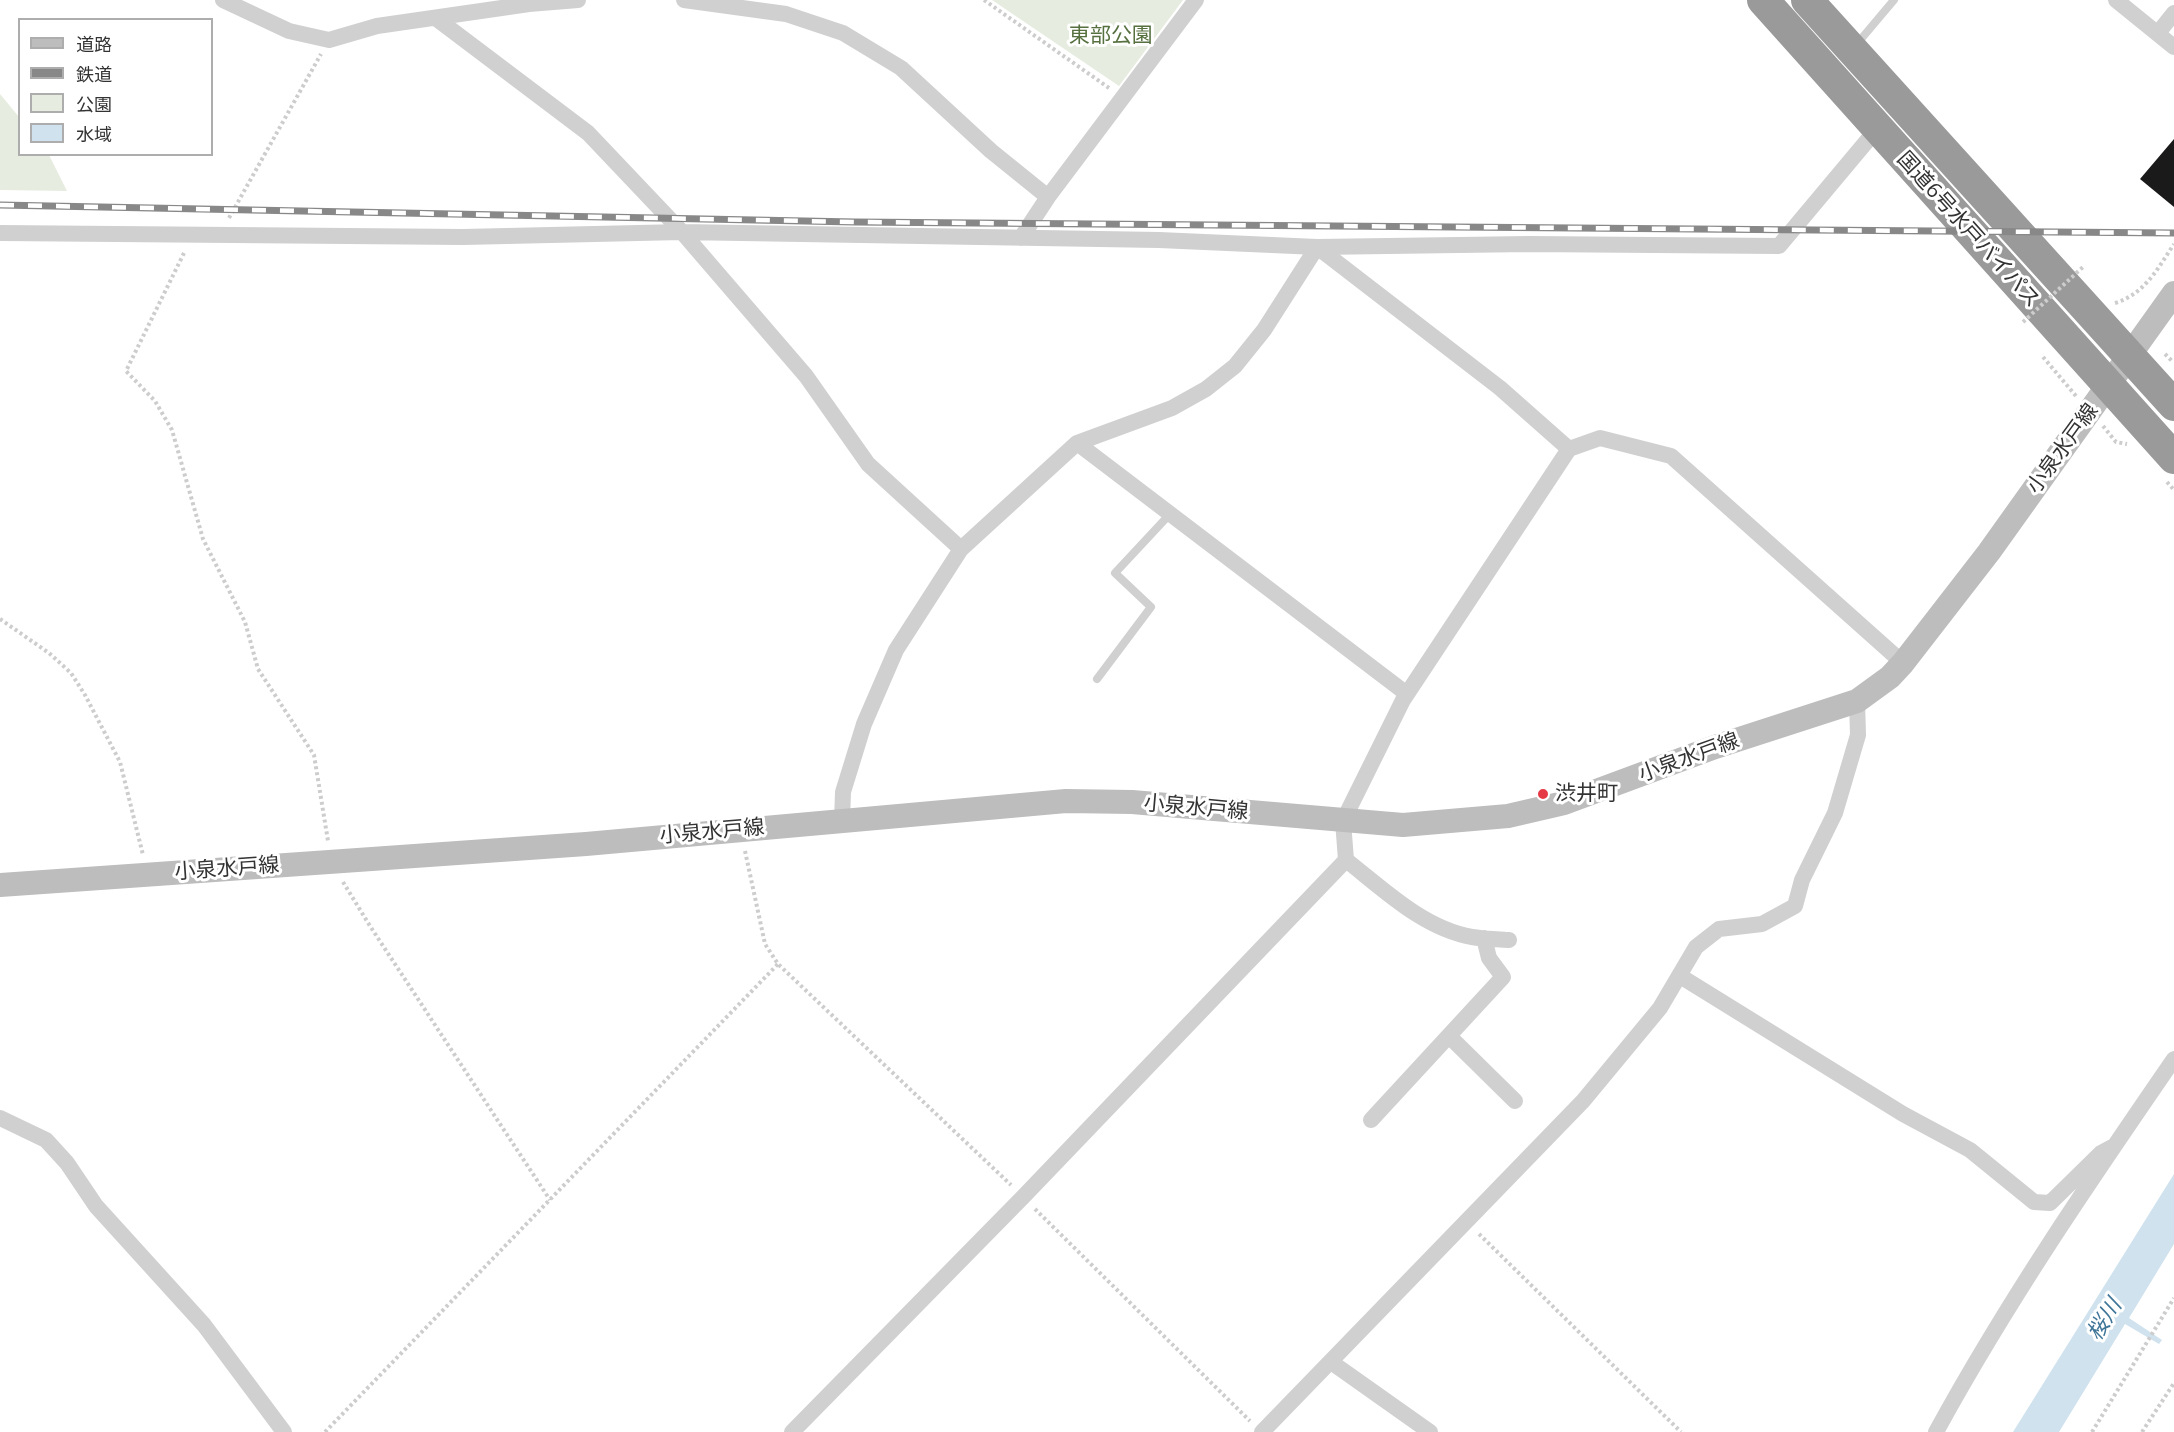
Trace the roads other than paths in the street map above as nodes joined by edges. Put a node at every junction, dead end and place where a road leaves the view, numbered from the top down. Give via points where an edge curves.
1 (224, 0) edge
2 (578, 0) edge
3 (684, 0) edge
4 (1196, 0) edge
5 (1763, 0) edge
6 (1807, 0) edge
7 (1894, 0) edge
8 (2116, 0) edge
9 (2174, 13) edge
10 (437, 19) junction
11 (2158, 33) junction
12 (2174, 47) edge
13 (1852, 50) junction
14 (1877, 129) junction
15 (1048, 196) junction
16 (682, 232) junction
17 (0, 233) edge
18 (1021, 238) junction
19 (1317, 247) junction
20 (2174, 293) edge
21 (2131, 356) junction
22 (2109, 387) junction
23 (2174, 405) edge
24 (1077, 443) junction
25 (1569, 449) junction
26 (2174, 458) edge
27 (1170, 514) junction
28 (961, 549) junction
29 (1903, 663) junction
30 (1097, 679) dead end
31 (1407, 694) junction
32 (1857, 701) junction
33 (842, 820) junction
34 (1343, 821) junction
35 (1346, 860) junction
36 (0, 885) edge
37 (1484, 938) junction
38 (1509, 940) dead end
39 (1680, 976) junction
40 (1450, 1037) junction
41 (2174, 1059) edge
42 (1515, 1101) dead end
43 (0, 1118) edge
44 (1371, 1120) dead end
45 (2115, 1146) junction
46 (1330, 1362) junction
47 (285, 1432) edge
48 (792, 1432) edge
49 (1262, 1432) edge
50 (1430, 1432) edge
51 (1936, 1432) edge

1 - 10 street via 290,31 329,40 377,26
2 - 10 street
3 - 15 street via 786,14 843,33 901,68 991,151
4 - 15 street
5 - 14 highway, 国道6号水戸バイパス
6 - 13 highway, 国道6号水戸バイパス
7 - 13 lane
8 - 11 street
9 - 11 street
10 - 16 street via 588,133
11 - 12 street
13 - 21 highway, 国道6号水戸バイパス
14 - 19 street via 1779,246
14 - 22 highway, 国道6号水戸バイパス
15 - 18 street
16 - 17 street via 463,237
16 - 18 street
16 - 28 street via 806,376 868,464
18 - 19 street
19 - 24 street via 1264,330 1234,366 1206,389 1172,408
19 - 25 street via 1500,388
20 - 21 main road, 小泉水戸線
21 - 22 main road, 小泉水戸線
21 - 23 highway, 国道6号水戸バイパス
22 - 26 highway, 国道6号水戸バイパス
22 - 29 main road, 小泉水戸線
24 - 27 street
24 - 28 street
25 - 29 street via 1600,438 1671,456
25 - 31 street
27 - 30 lane via 1115,573 1151,608
27 - 31 street
28 - 33 street via 886,671 843,792
29 - 32 main road, 小泉水戸線
31 - 34 street
32 - 34 main road, 小泉水戸線 via 1537,811 1456,823
32 - 39 street via 1858,735 1834,813 1802,880 1795,906 1762,924 1719,929 1696,947
33 - 34 main road, 小泉水戸線 via 1077,801 1132,802
33 - 36 main road, 小泉水戸線 via 332,863
34 - 35 street
35 - 37 street via 1433,923
35 - 48 street
37 - 38 street
37 - 40 street via 1489,958 1503,977
39 - 45 street via 1903,1114 1970,1150 2034,1202 2050,1203 2101,1153
39 - 46 street via 1660,1008 1583,1101
40 - 42 street
40 - 44 street
41 - 45 street
43 - 47 street via 46,1140 60,1155 96,1206 204,1324
45 - 51 street via 2064,1218 1977,1356
46 - 49 street
46 - 50 street

